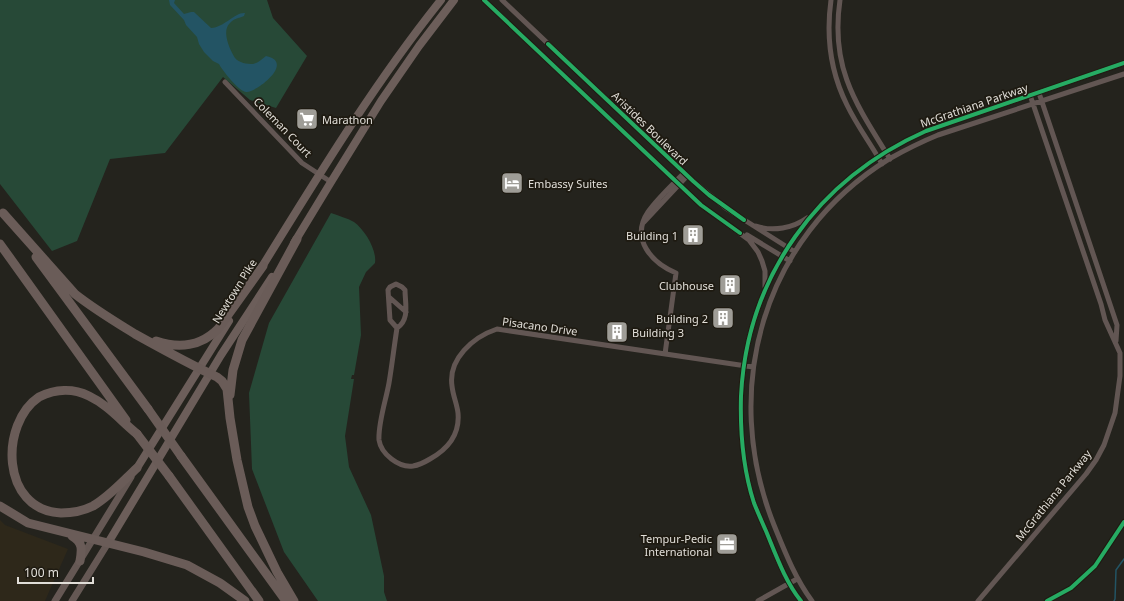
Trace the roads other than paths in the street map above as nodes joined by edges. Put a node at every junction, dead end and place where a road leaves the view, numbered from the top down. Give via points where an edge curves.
1 (441, 0) edge
2 (454, 0) edge
3 (484, 0) edge
4 (502, 0) edge
5 (831, 0) edge
6 (840, 0) edge
7 (1124, 63) edge
8 (1124, 74) edge
9 (225, 82) dead end
10 (1039, 93) junction
11 (1030, 95) junction
12 (1041, 101) junction
13 (1032, 104) junction
14 (885, 152) junction
15 (878, 157) junction
16 (890, 159) junction
17 (882, 164) junction
18 (319, 175) junction
19 (686, 175) junction
20 (330, 182) junction
21 (678, 183) junction
22 (2, 211) edge
23 (812, 215) junction
24 (744, 220) junction
25 (726, 222) junction
26 (297, 239) junction
27 (0, 244) edge
28 (788, 247) junction
29 (795, 252) junction
30 (782, 257) junction
31 (790, 261) junction
32 (263, 266) junction
33 (764, 293) junction
34 (389, 297) junction
35 (406, 312) junction
36 (396, 328) junction
37 (135, 333) junction
38 (1116, 342) junction
39 (665, 354) junction
40 (744, 365) junction
41 (753, 367) junction
42 (199, 368) junction
43 (210, 374) junction
44 (229, 403) junction
45 (137, 434) junction
46 (754, 451) junction
47 (743, 453) junction
48 (137, 468) junction
49 (0, 506) edge
50 (67, 534) junction
51 (93, 539) junction
52 (108, 543) junction
53 (80, 561) junction
54 (797, 579) junction
55 (789, 584) junction
56 (55, 601) edge
57 (72, 601) edge
58 (245, 601) edge
59 (259, 601) edge
60 (286, 601) edge
61 (294, 601) edge
62 (758, 601) edge
63 (801, 601) edge
64 (812, 601) edge
65 (978, 601) edge

1 - 18 highway, Newtown Pike via 376,87
2 - 20 highway via 381,101
3 - 21 street, Aristides Boulevard
4 - 19 street, Aristides Boulevard
5 - 15 street via 830,45 836,78 848,107
6 - 14 street via 838,40 845,76 856,103
7 - 10 street, McGrathiana Parkway
8 - 12 street, McGrathiana Parkway
9 - 18 street, Coleman Court via 302,163
10 - 11 street, McGrathiana Parkway
10 - 12 street, McGrathiana Parkway
11 - 13 street, McGrathiana Parkway
11 - 14 street, McGrathiana Parkway via 926,130
12 - 13 street, McGrathiana Parkway
12 - 38 street, McGrathiana Parkway via 1117,325
13 - 16 street, McGrathiana Parkway via 938,135
13 - 38 street, McGrathiana Parkway via 1105,320
14 - 15 street, McGrathiana Parkway
14 - 16 street
15 - 17 street
15 - 23 street, McGrathiana Parkway via 848,178
16 - 17 street, McGrathiana Parkway
17 - 29 street, McGrathiana Parkway via 834,203
18 - 20 street, Coleman Court
18 - 32 highway, Newtown Pike
19 - 21 street
19 - 24 street, Aristides Boulevard
20 - 26 highway
21 - 25 street, Aristides Boulevard
21 - 39 street via 647,213 641,237 647,251 676,273
22 - 37 highway via 76,294 105,316
22 - 60 highway, bridge
23 - 24 street, Aristides Boulevard via 796,224 780,228 759,227
23 - 28 street, McGrathiana Parkway
24 - 28 street, Aristides Boulevard
25 - 30 street, Aristides Boulevard
25 - 33 street, Aristides Boulevard via 749,240 758,252 764,271
26 - 43 highway
26 - 44 highway via 242,340 233,370
27 - 45 highway
28 - 29 street, Aristides Boulevard
28 - 30 street, McGrathiana Parkway
29 - 31 street, McGrathiana Parkway
30 - 31 street, Aristides Boulevard
30 - 33 street, McGrathiana Parkway
31 - 41 street, McGrathiana Parkway via 765,313
32 - 37 highway via 218,329 210,336 194,344 179,346 163,344
32 - 42 highway, Newtown Pike
33 - 40 street, McGrathiana Parkway via 754,321
34 - 35 street
34 - 35 street via 390,287 396,284 402,287
34 - 36 street via 390,320
35 - 36 street via 402,325
36 - 39 street, Pisacano Drive via 380,426 380,441 383,450 395,461 412,466 426,462 450,444 456,433 458,413 451,386 455,364 469,345 488,332 497,329
37 - 42 highway
38 - 65 street, McGrathiana Parkway via 1120,353 1120,365 1115,413 1096,460
39 - 40 street, Pisacano Drive
40 - 41 street, Pisacano Drive
40 - 47 street, McGrathiana Parkway via 741,412
41 - 46 street, McGrathiana Parkway via 750,403
42 - 43 highway
42 - 48 highway, Newtown Pike
43 - 44 highway via 225,385
43 - 52 highway
44 - 61 highway via 237,460 248,507 277,572
45 - 48 highway via 110,409 89,396 59,391 32,400 17,414 8,431 4,452 8,476 22,496 39,507 57,513 69,513 92,507 113,492
45 - 59 highway, bridge
46 - 47 street
46 - 54 street, McGrathiana Parkway via 766,506
47 - 55 street, McGrathiana Parkway via 755,505
48 - 51 main road, Newtown Pike
49 - 50 highway via 28,523
50 - 51 highway
50 - 53 highway via 79,540 82,546
51 - 52 highway
51 - 53 main road, Newtown Pike
52 - 57 main road
52 - 58 highway via 187,566 220,583
53 - 56 main road, Newtown Pike
54 - 55 street
54 - 64 street, McGrathiana Parkway
55 - 62 street
55 - 63 street, McGrathiana Parkway

